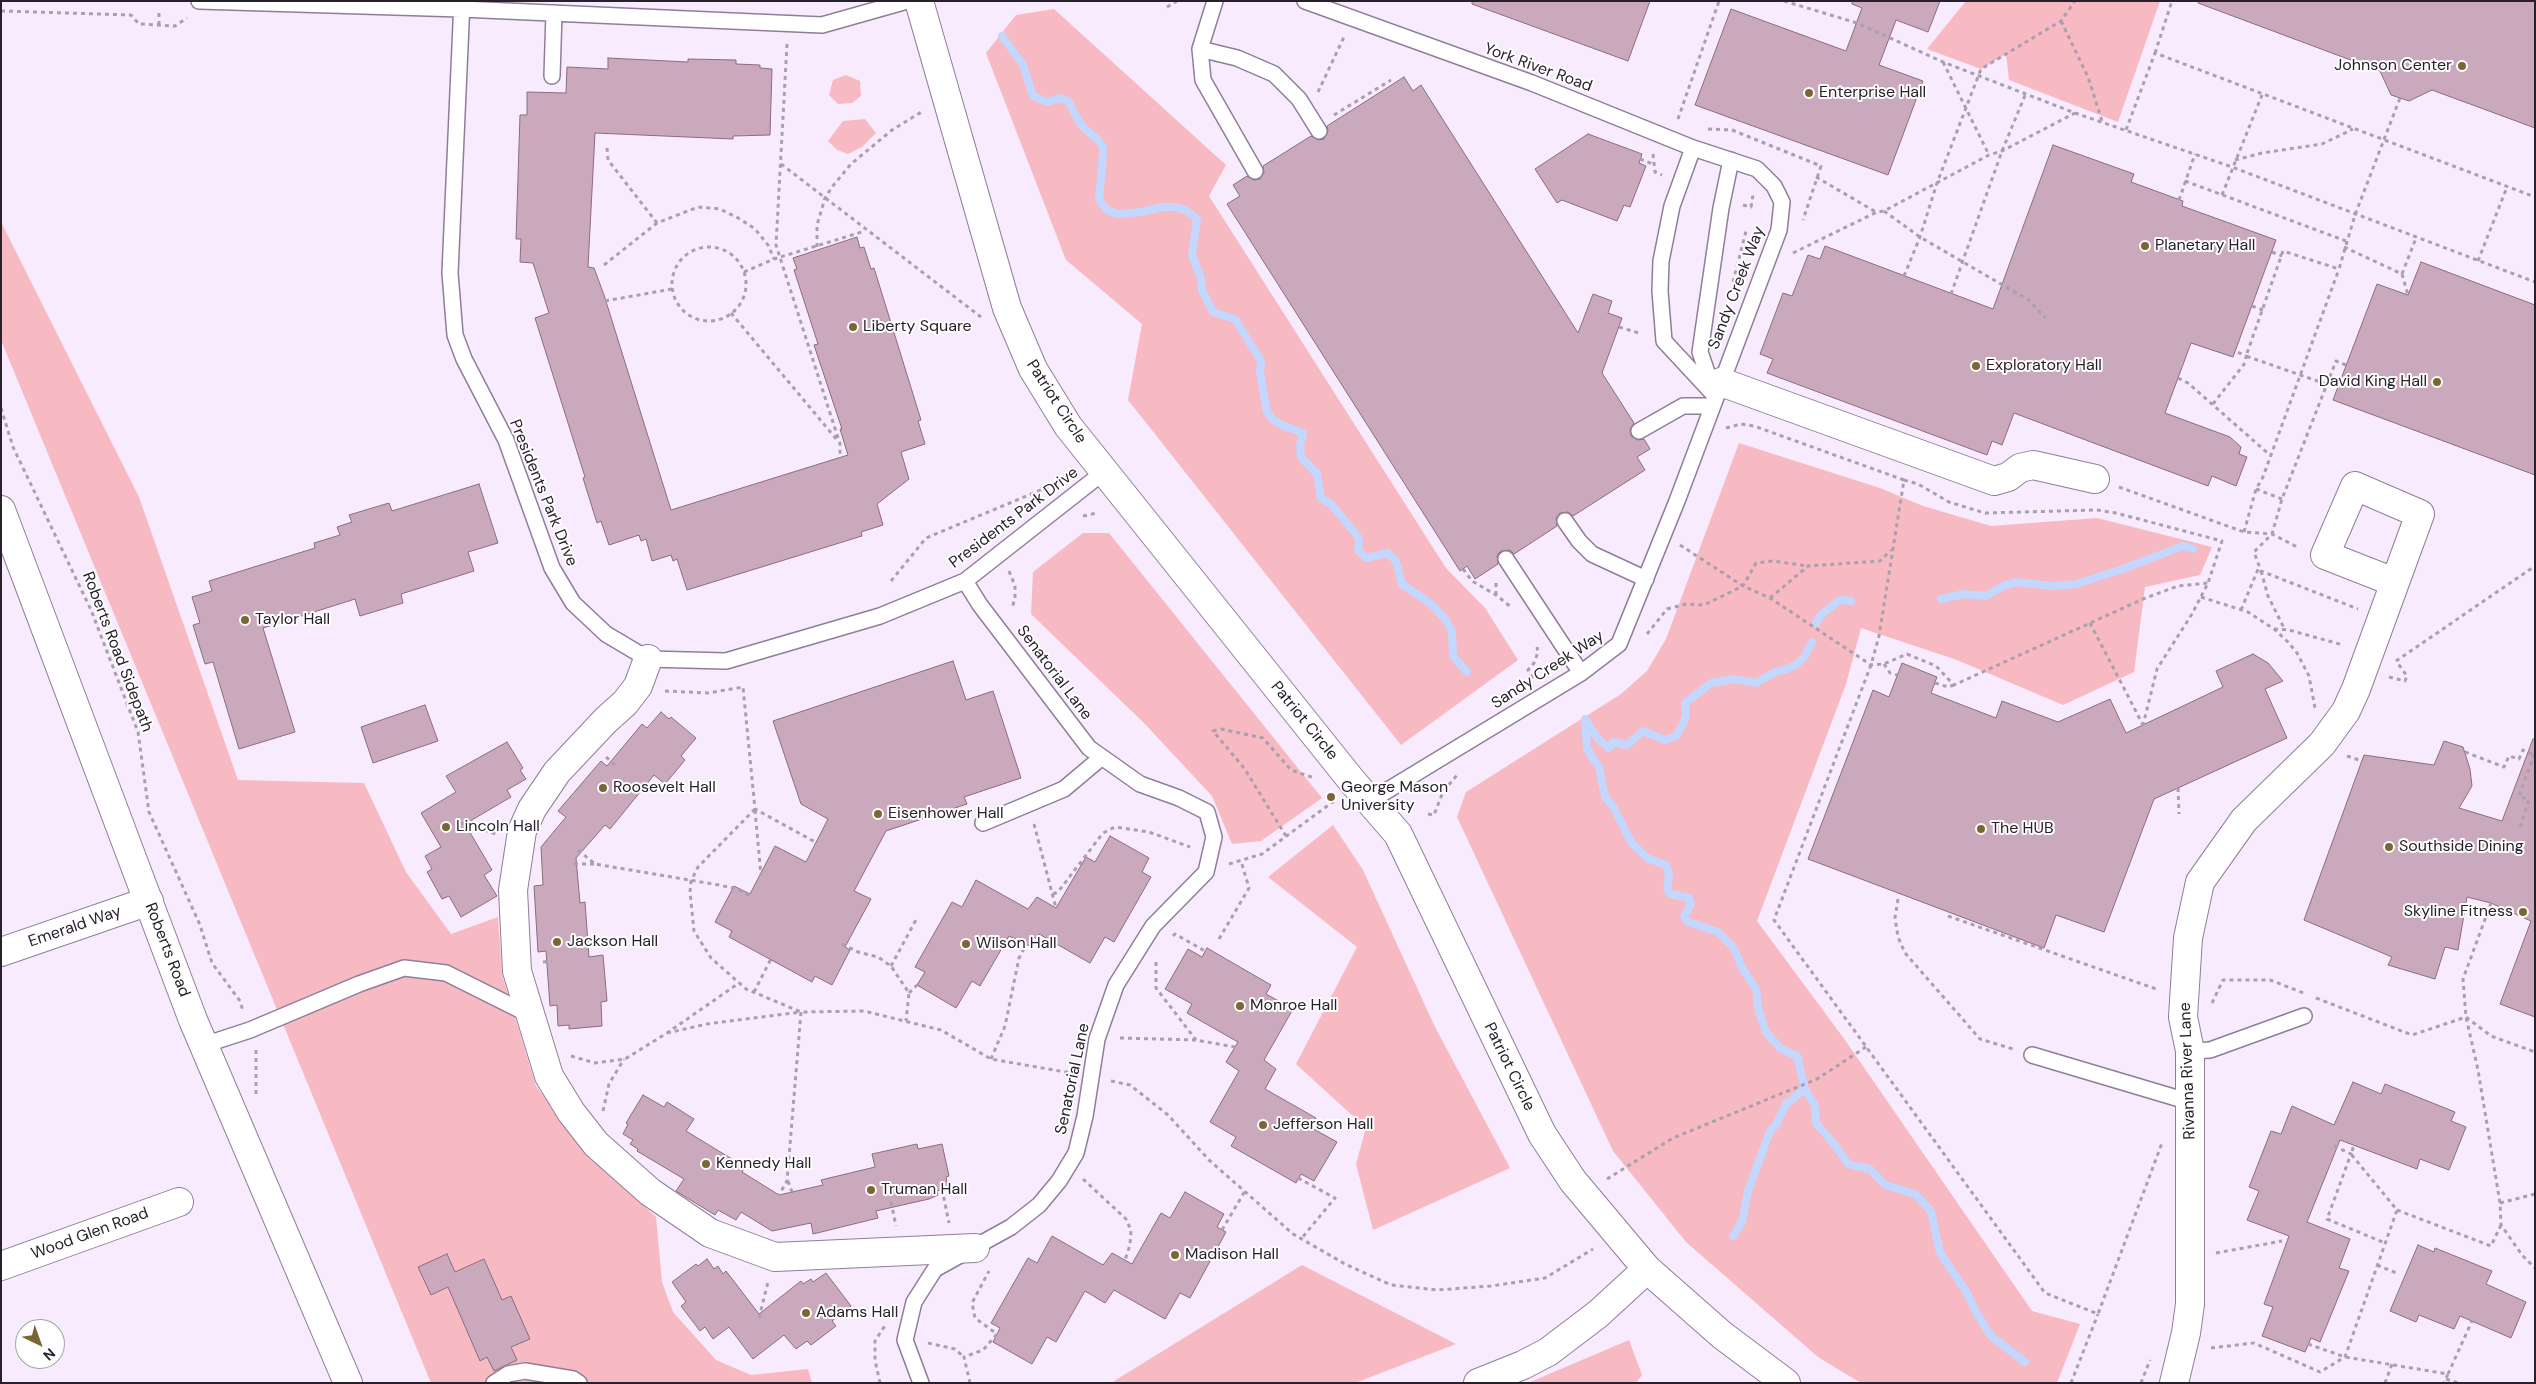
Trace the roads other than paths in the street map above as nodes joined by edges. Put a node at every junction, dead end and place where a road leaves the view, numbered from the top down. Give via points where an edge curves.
1 (199, 1) edge
2 (907, 1) edge
3 (919, 1) edge
4 (1215, 1) edge
5 (1305, 1) edge
6 (462, 5) edge
7 (554, 13) junction
8 (1200, 49) junction
9 (552, 76) dead end
10 (1319, 131) dead end
11 (1693, 148) junction
12 (1730, 160) junction
13 (1757, 169) joint
14 (1255, 171) dead end
15 (1722, 393) junction
16 (1639, 431) dead end
17 (1104, 471) junction
18 (2095, 479) road end
19 (1, 510) edge
20 (1565, 521) dead end
21 (1506, 559) dead end
22 (1646, 579) junction
23 (965, 581) junction
24 (2394, 582) junction
25 (648, 659) junction
26 (1581, 673) junction
27 (1102, 757) junction
28 (1370, 801) junction
29 (983, 823) dead end
30 (149, 901) junction
31 (1, 952) edge
32 (2304, 1016) dead end
33 (533, 1024) junction
34 (204, 1045) junction
35 (2190, 1051) junction
36 (2032, 1055) road end
37 (2190, 1102) junction
38 (179, 1202) dead end
39 (965, 1249) junction
40 (1, 1266) edge
41 (1647, 1269) junction
42 (348, 1383) edge
43 (494, 1383) edge
44 (579, 1383) edge
45 (921, 1383) edge
46 (1478, 1383) edge
47 (1786, 1383) edge
48 (2174, 1383) edge

1 - 6 lane
2 - 7 lane via 822,25
3 - 17 street, Patriot Circle via 1007,308 1019,339 1033,369 1068,426
4 - 8 lane
5 - 11 lane, York River Road via 1532,83
6 - 7 lane
6 - 25 lane, Presidents Park Drive via 450,273 455,335 506,440 552,568 573,603 606,634
7 - 9 lane
8 - 10 lane via 1237,58 1274,74 1299,99
8 - 14 lane via 1203,80
11 - 12 lane, York River Road
11 - 15 lane via 1672,206 1661,261 1664,341
12 - 13 lane, York River Road
12 - 15 lane via 1700,352
13 - 15 lane, Sandy Creek Way via 1774,186 1782,202 1779,230
15 - 16 lane via 1683,406
15 - 18 street via 1994,481 2033,465
15 - 22 lane, Sandy Creek Way
17 - 23 lane, Presidents Park Drive
17 - 28 street, Patriot Circle
19 - 30 street, Roberts Road
20 - 22 lane via 1592,554
21 - 26 lane
22 - 26 lane, Sandy Creek Way via 1619,644
23 - 25 lane, Presidents Park Drive via 880,616 726,661
23 - 27 lane, Senatorial Lane via 1089,748
24 - 24 street, Rivanna River Lane via 2325,555 2355,486 2420,514
24 - 35 street, Rivanna River Lane via 2346,710 2310,758 2244,820 2200,882 2188,938 2183,1017
25 - 33 street via 638,686 557,772 522,831 513,890 517,971
26 - 28 lane, Sandy Creek Way
27 - 29 lane via 1064,790
27 - 39 lane, Senatorial Lane via 1140,784 1207,812 1214,837 1206,872 1153,926 1116,985 1097,1039 1076,1153 1068,1166 1039,1205 1011,1227
28 - 41 street, Patriot Circle via 1398,834 1542,1134 1573,1181
30 - 31 street, Emerald Way
30 - 34 street, Roberts Road
32 - 35 lane via 2210,1050
33 - 34 lane via 446,972 404,968 250,1030
33 - 39 street via 549,1076 596,1144 650,1192 710,1233 775,1257
34 - 42 street, Roberts Road
35 - 37 street, Rivanna River Lane
36 - 37 lane
37 - 48 street, Rivanna River Lane via 2190,1304
38 - 40 street, Wood Glen Road
39 - 45 lane, Senatorial Lane via 935,1268 914,1302 905,1340
41 - 46 street via 1598,1314 1548,1352
41 - 47 street, Patriot Circle via 1722,1335
43 - 44 lane via 508,1374 524,1371 564,1377

